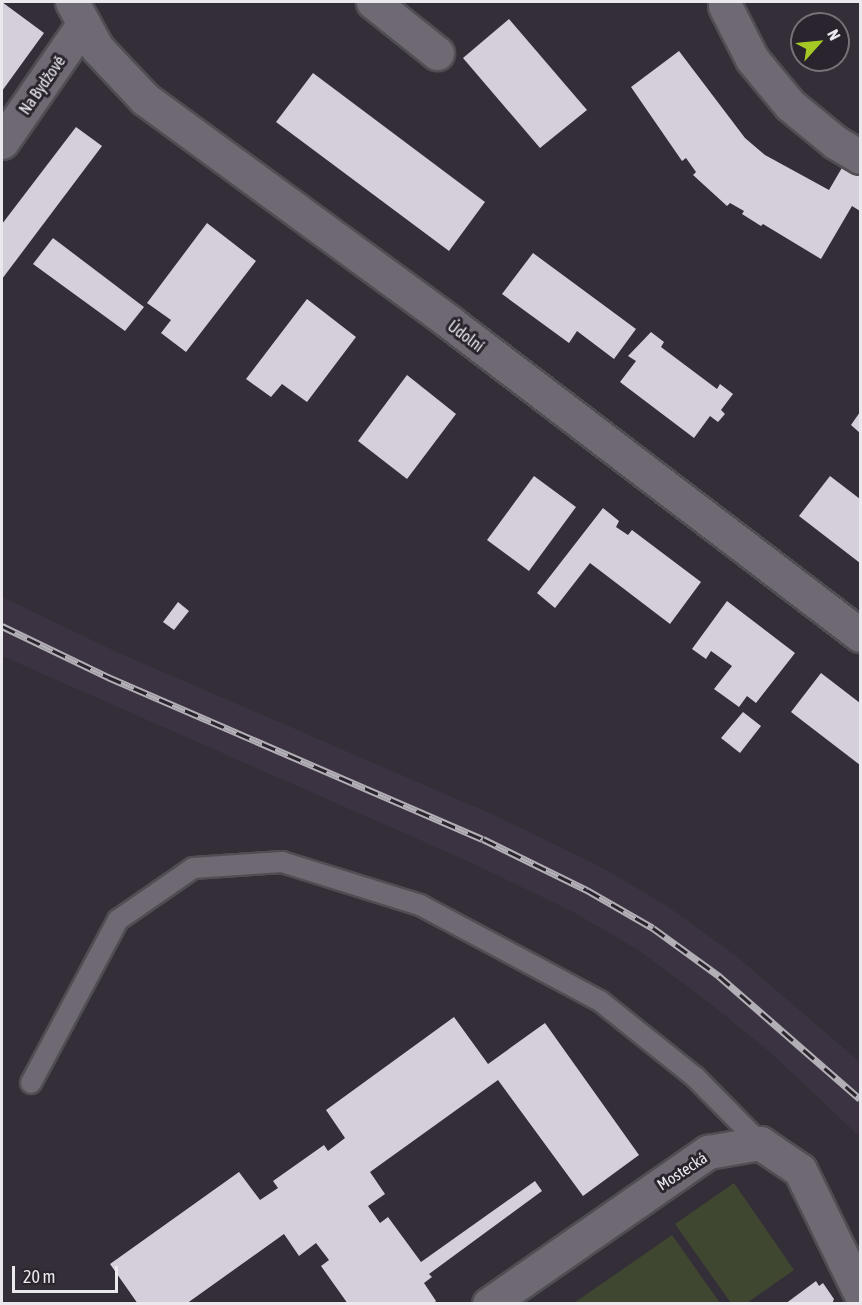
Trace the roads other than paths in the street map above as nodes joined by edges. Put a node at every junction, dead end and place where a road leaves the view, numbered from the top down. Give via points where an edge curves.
1 (373, 2) edge
2 (724, 4) edge
3 (77, 14) edge
4 (437, 53) dead end
5 (2, 142) edge
6 (861, 157) edge
7 (861, 635) edge
8 (31, 1083) dead end
9 (760, 1143) junction
10 (861, 1293) edge
11 (489, 1304) edge

1 - 4 street
2 - 6 street via 752,59 790,105 835,142
3 - 5 street, Na Bydžově
3 - 7 street, Údolní via 112,66 145,99 448,321
8 - 9 lane via 118,920 193,868 282,862 420,905 600,1001 695,1077
9 - 10 street via 800,1170
9 - 11 street, Mostecká via 708,1152

